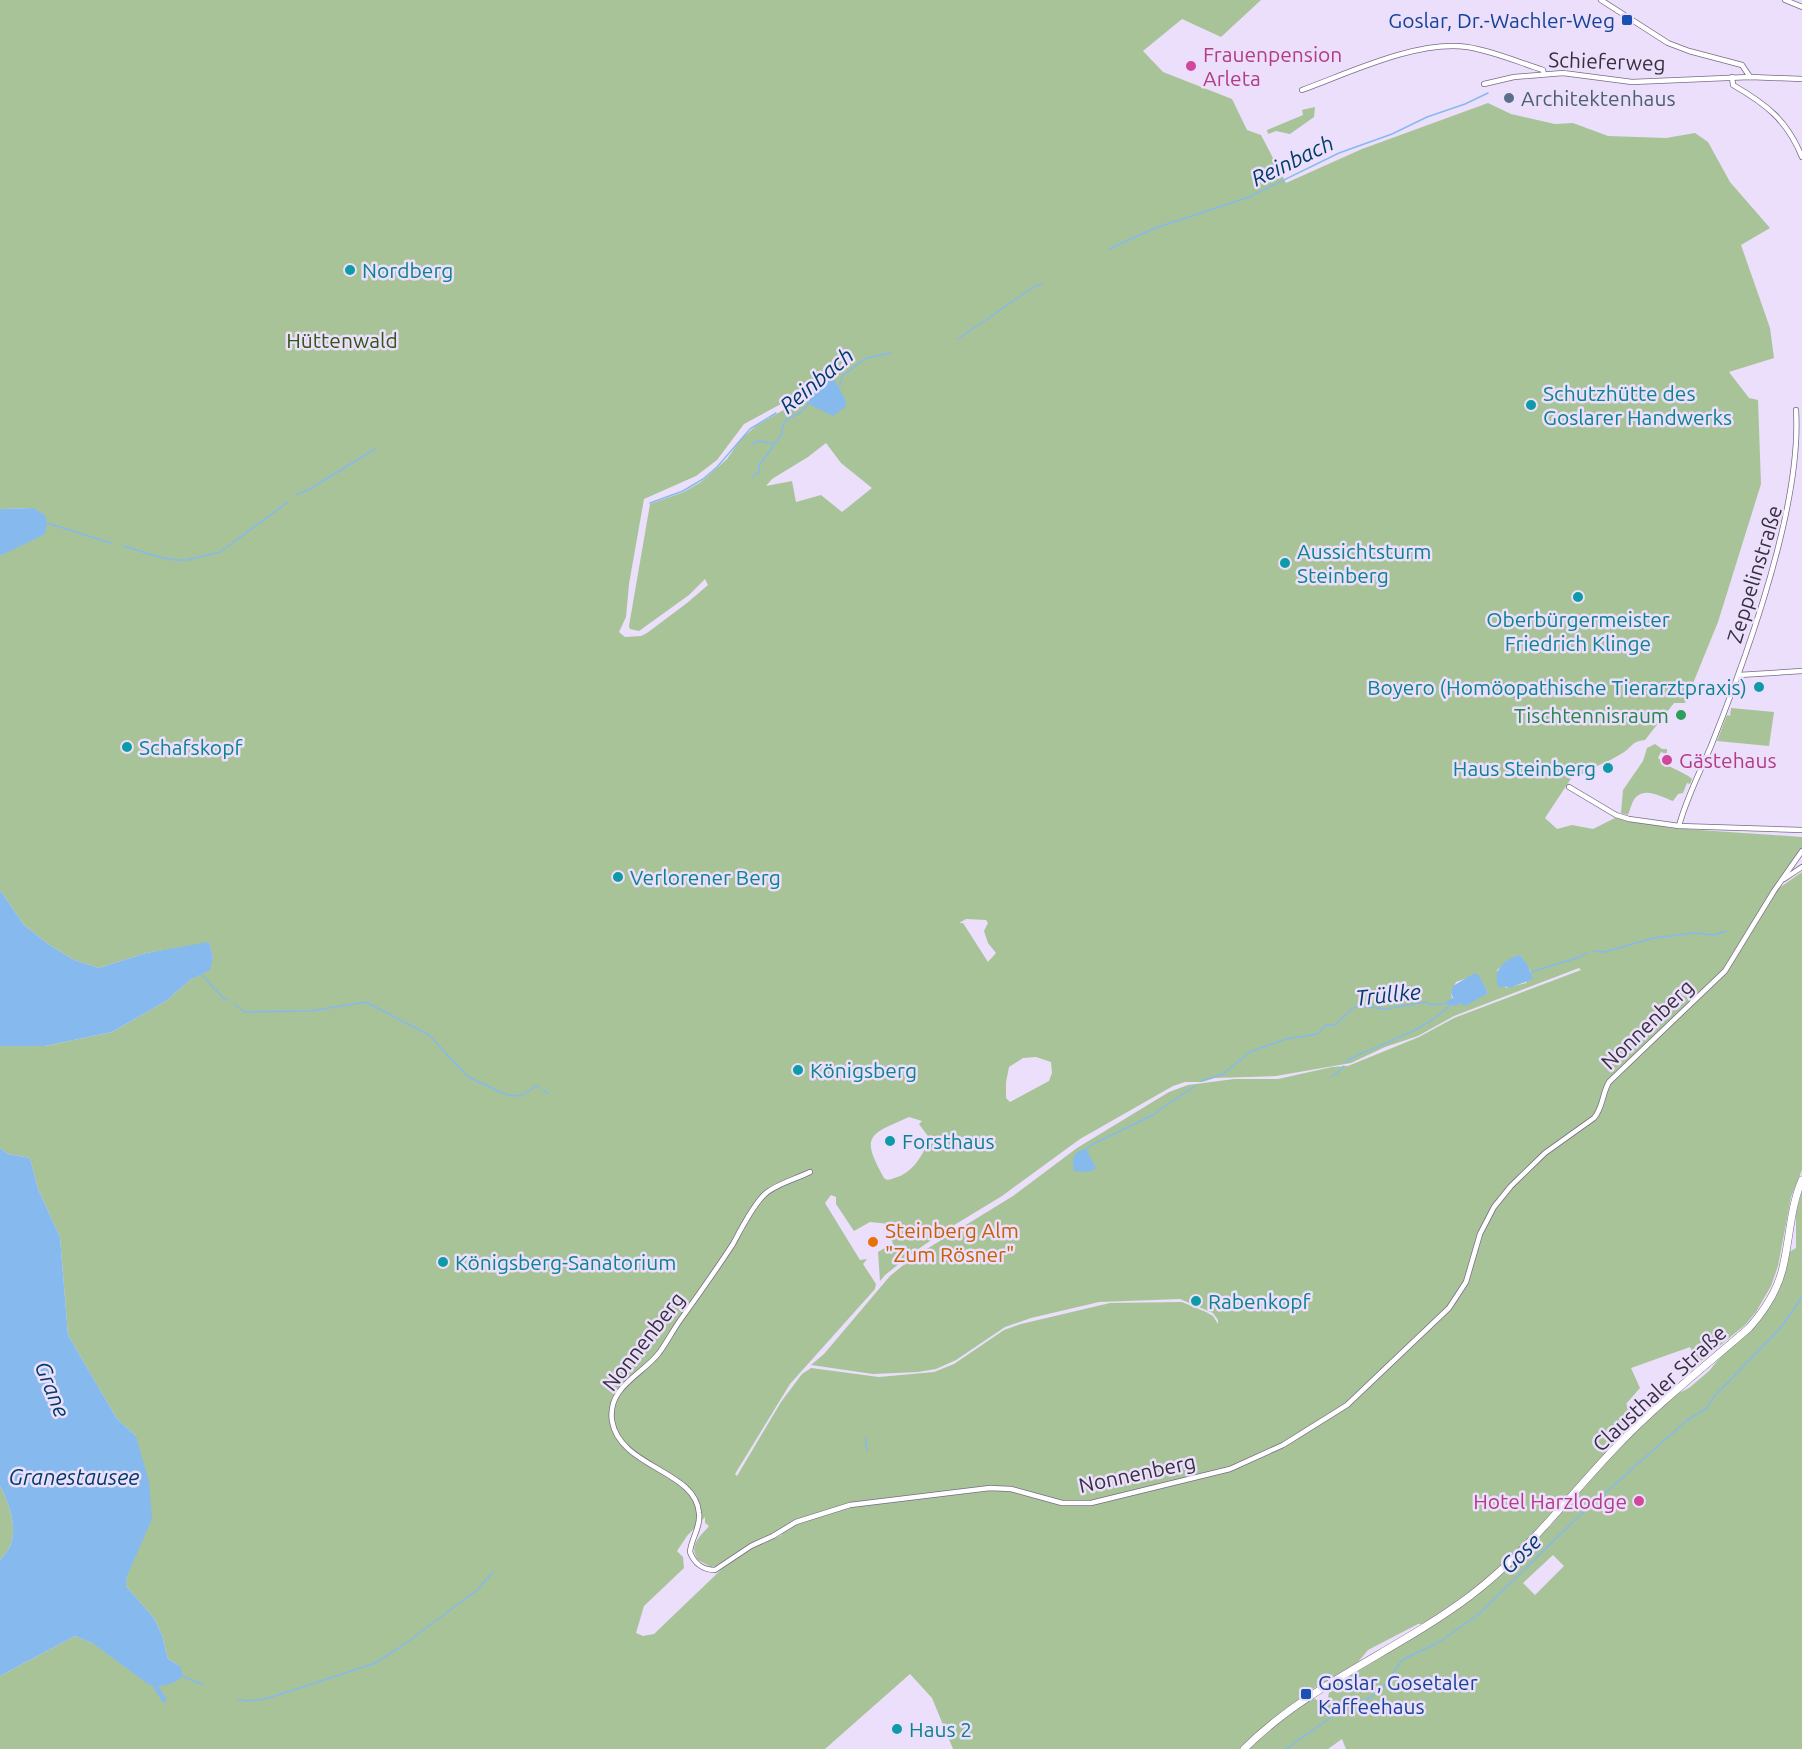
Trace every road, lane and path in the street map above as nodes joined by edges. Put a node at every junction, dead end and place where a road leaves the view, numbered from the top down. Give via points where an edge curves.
1 (1601, 0) edge
2 (1785, 0) edge
3 (1802, 7) edge
4 (1544, 74) junction
5 (1750, 76) junction
6 (1732, 77) junction
7 (1802, 79) edge
8 (1484, 84) dead end
9 (1302, 90) dead end
10 (1802, 157) edge
11 (1796, 410) dead end
12 (1802, 671) edge
13 (1739, 675) junction
14 (1569, 787) dead end
15 (1679, 826) junction
16 (1802, 830) edge
17 (1802, 851) edge
18 (1802, 867) edge
19 (1781, 880) junction
20 (810, 1173) dead end
21 (1802, 1180) edge
22 (1244, 1749) edge

1 - 5 street via 1668,43 1742,64
2 - 3 street
4 - 6 street, Schieferweg via 1581,74 1632,82
4 - 8 street, Schieferweg
4 - 9 street via 1543,70 1488,52 1466,47 1436,48 1384,59
5 - 6 street, Schieferweg
5 - 7 street, Schieferweg
6 - 10 street via 1733,85 1770,108 1781,120
11 - 13 street, Zeppelinstraße via 1800,460 1788,530 1770,594
12 - 13 street, Zeppelinstraße
13 - 15 street, Zeppelinstraße
14 - 15 street via 1620,817
15 - 16 street
17 - 19 street
18 - 19 street, Nonnenberg
19 - 20 street, Nonnenberg via 1725,971 1609,1082 1599,1113 1545,1153 1494,1207 1480,1234 1466,1282 1449,1308 1347,1405 1283,1445 1230,1469 1192,1479 1083,1503 1062,1503 1011,1489 990,1488 850,1505 796,1522 710,1570 695,1562 690,1552 700,1516 696,1499 620,1439 612,1421 614,1400 660,1352 764,1195
21 - 22 main road, Clausthaler Straße via 1780,1277 1749,1328 1631,1431 1534,1539 1490,1580 1435,1621 1308,1698

